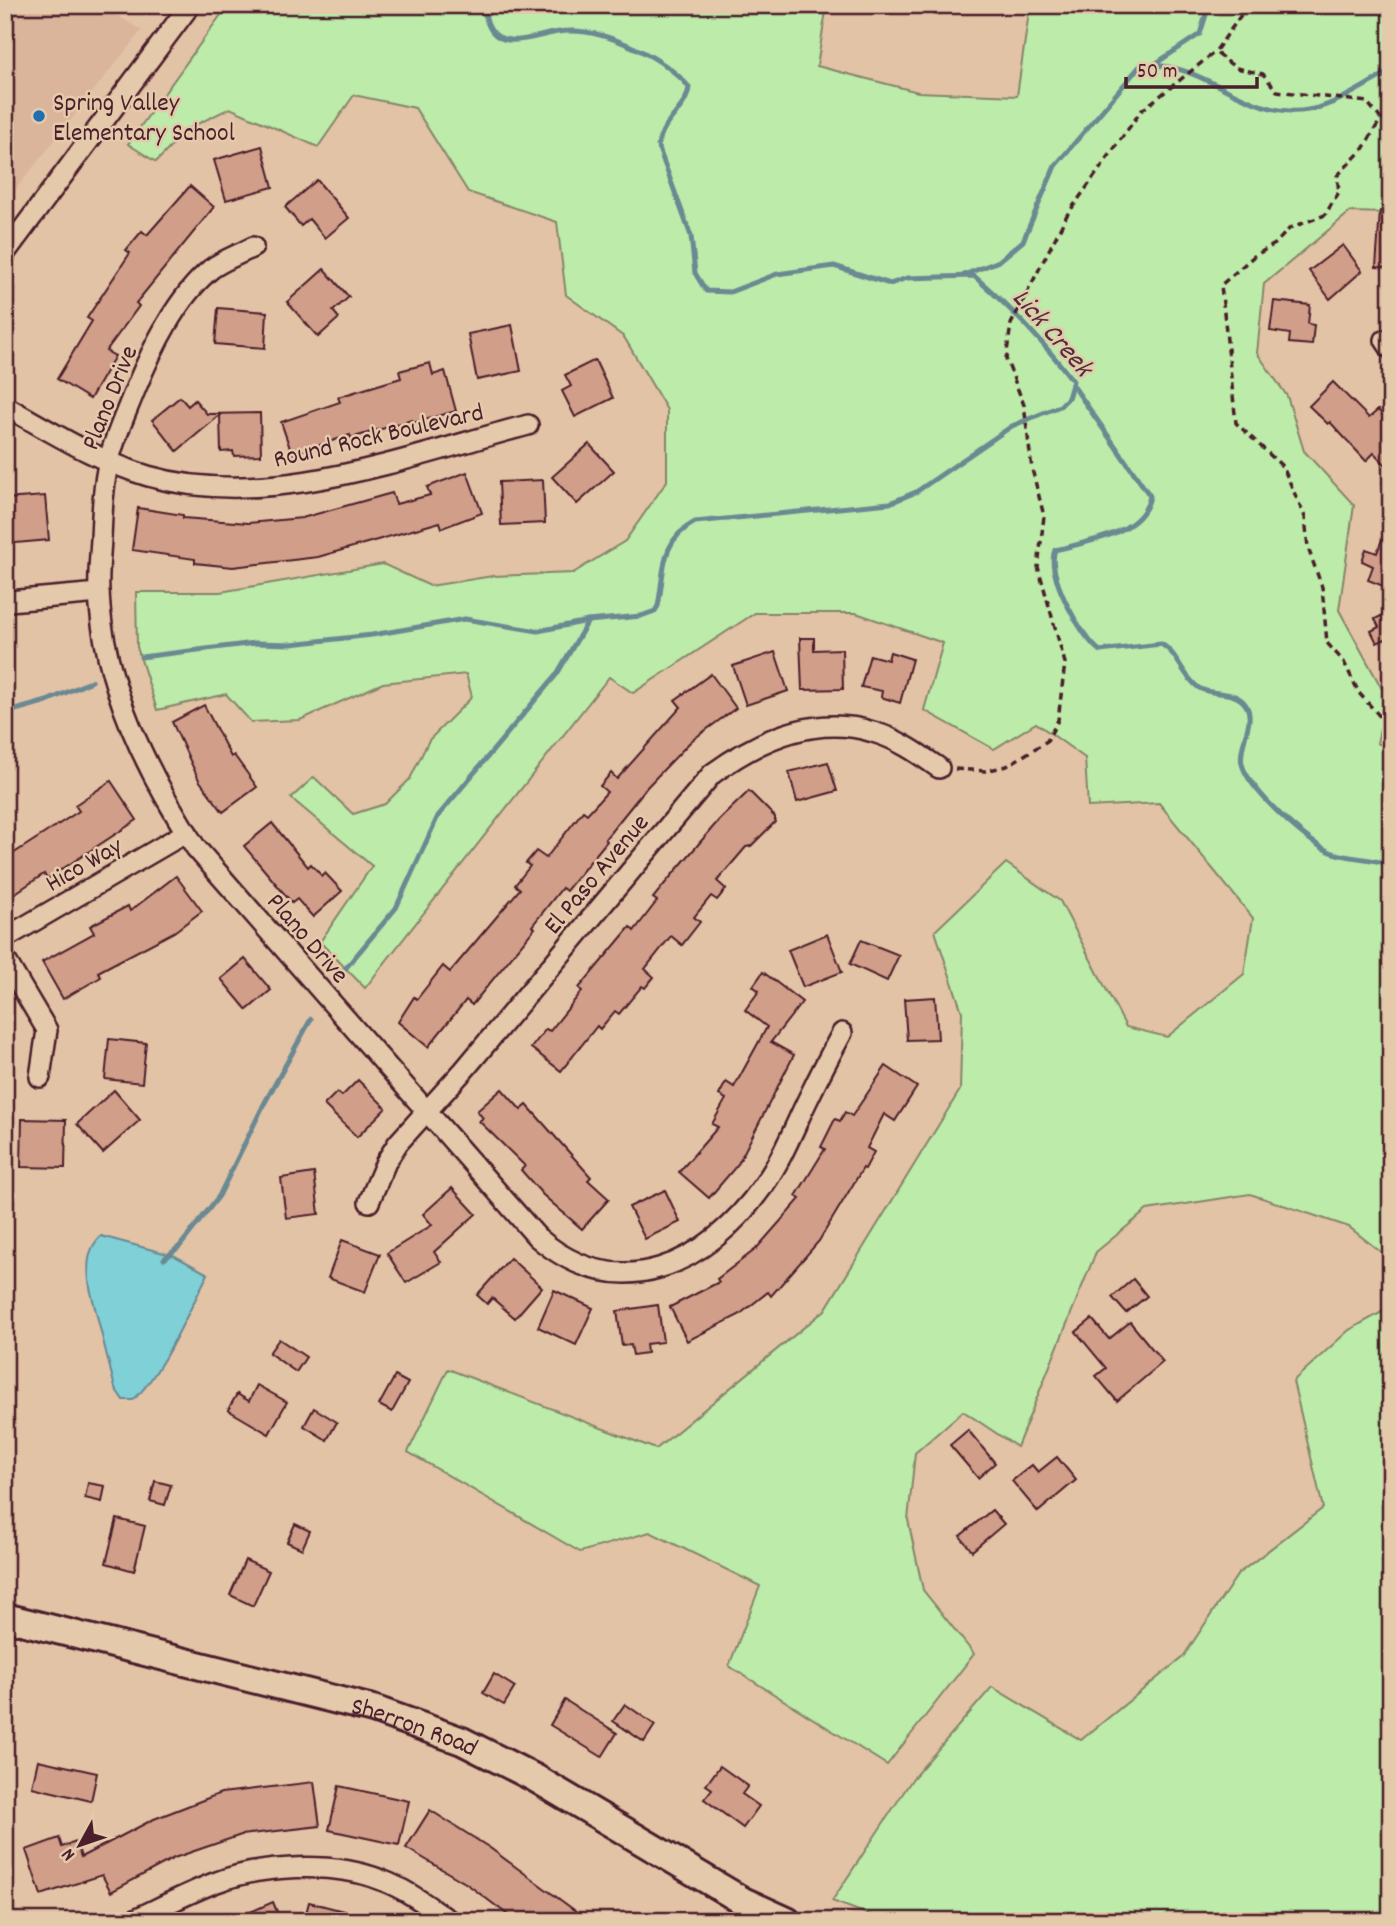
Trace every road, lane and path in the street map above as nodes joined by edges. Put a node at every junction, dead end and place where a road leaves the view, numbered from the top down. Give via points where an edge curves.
1 (190, 5) edge
2 (1248, 5) edge
3 (1215, 52) junction
4 (253, 247) dead end
5 (5, 253) edge
6 (5, 406) edge
7 (528, 425) dead end
8 (108, 462) junction
9 (99, 593) junction
10 (9, 600) dead end
11 (1391, 729) edge
12 (939, 768) joint
13 (187, 832) junction
14 (5, 938) edge
15 (5, 958) edge
16 (842, 1033) dead end
17 (40, 1077) dead end
18 (426, 1111) junction
19 (369, 1202) dead end
20 (5, 1617) edge
21 (193, 1909) dead end
22 (131, 1921) edge
23 (197, 1921) edge
24 (450, 1921) edge
25 (786, 1921) edge

1 - 5 street
2 - 3 path
3 - 11 path via 1236,68 1264,74 1277,91 1367,102 1381,119 1363,149 1337,176 1339,192 1325,215 1290,228 1221,285 1236,423 1283,467 1305,517 1308,548 1322,587 1326,643
3 - 12 path via 1141,111 1067,215 1011,324 1006,359 1024,405 1044,516 1038,566 1065,663 1058,720 1047,741 1007,766 985,771
4 - 8 street, Plano Drive via 212,269 189,294 143,372
6 - 8 street, Round Rock Boulevard
7 - 8 street, Round Rock Boulevard via 272,487 191,485
8 - 9 street, Plano Drive
9 - 10 street
9 - 13 street, Plano Drive via 122,706 160,791
12 - 18 street, El Paso Avenue via 907,746 873,731 843,727 785,733 737,756 712,774 690,799
13 - 14 street, Hico Way
13 - 18 street, Plano Drive
15 - 17 street via 47,1030
16 - 18 street, Plano Drive via 764,1185 707,1243 660,1270 601,1272 573,1263 551,1249
18 - 19 street, El Paso Avenue via 386,1162
20 - 25 main road, Sherron Road via 373,1709 462,1741
21 - 23 path
22 - 24 street via 216,1882 291,1867 354,1871 382,1880

